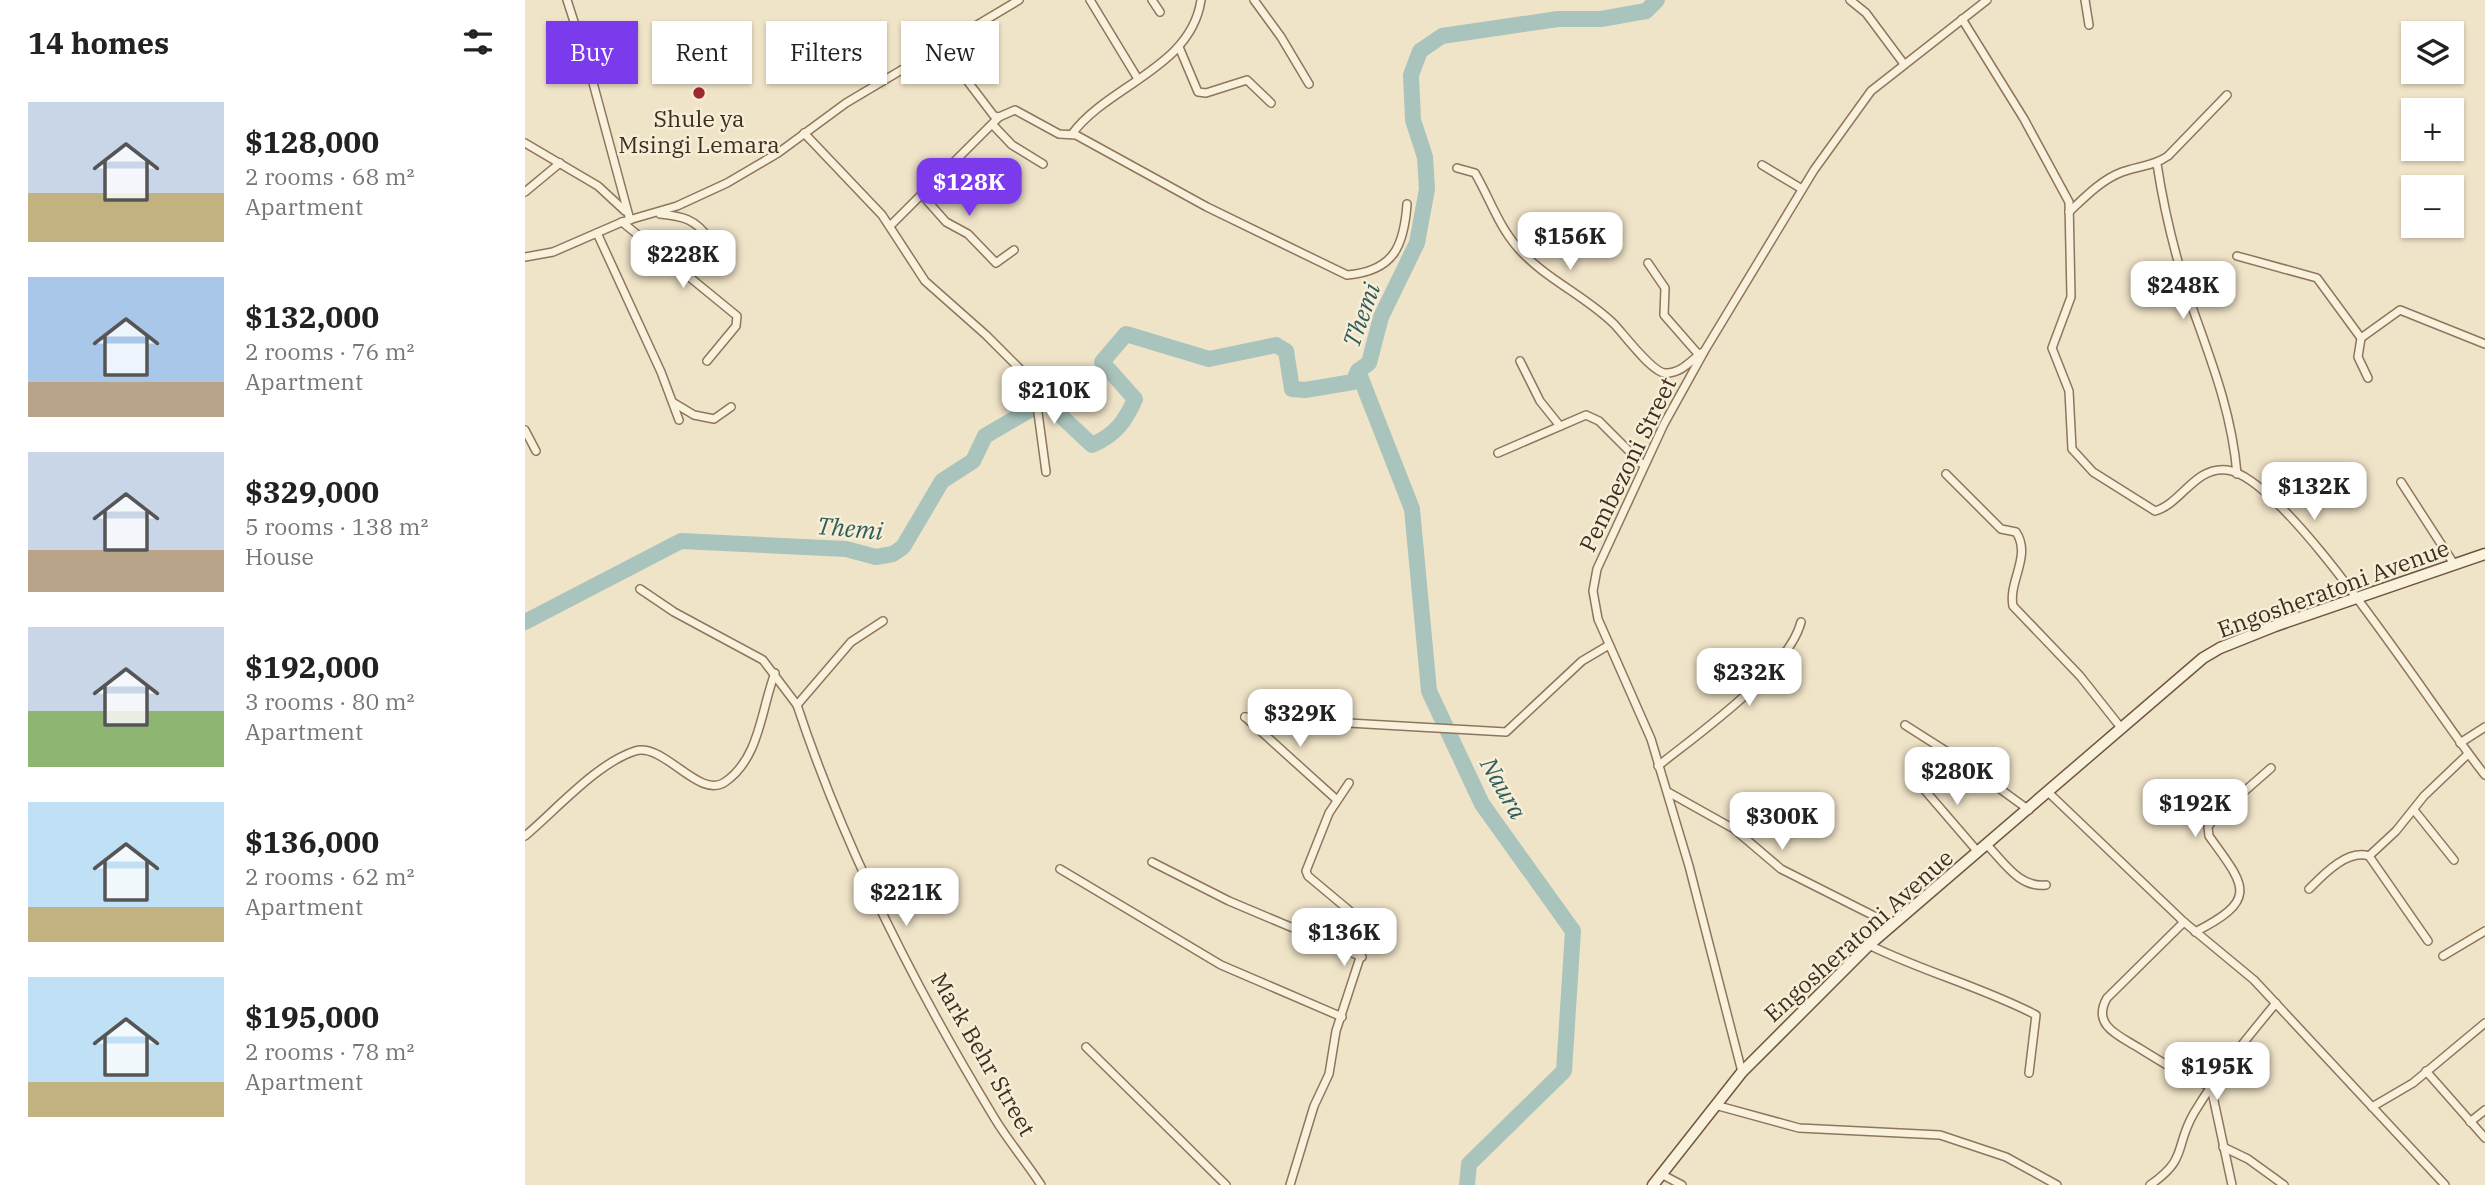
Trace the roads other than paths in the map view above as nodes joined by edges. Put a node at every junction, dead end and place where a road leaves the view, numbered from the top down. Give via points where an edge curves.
1 (567, 0) edge
2 (1019, 0) edge
3 (1090, 0) edge
4 (1151, 0) edge
5 (1201, 0) edge
6 (1254, 0) edge
7 (1850, 0) edge
8 (1987, 0) edge
9 (2085, 0) edge
10 (1160, 12) dead end
11 (1962, 19) junction
12 (982, 21) edge
13 (2089, 26) dead end
14 (1179, 47) junction
15 (1904, 64) junction
16 (901, 69) edge
17 (1138, 79) junction
18 (970, 84) edge
19 (1308, 84) dead end
20 (2227, 95) dead end
21 (1271, 103) dead end
22 (999, 117) junction
23 (993, 125) junction
24 (804, 134) junction
25 (1072, 134) junction
26 (525, 143) edge
27 (561, 163) junction
28 (2157, 163) junction
29 (1043, 164) dead end
30 (1762, 165) dead end
31 (1457, 168) dead end
32 (1802, 189) junction
33 (525, 192) edge
34 (922, 195) junction
35 (1407, 204) dead end
36 (2069, 212) junction
37 (656, 214) junction
38 (626, 218) junction
39 (890, 226) junction
40 (597, 233) junction
41 (709, 239) dead end
42 (1014, 250) dead end
43 (2237, 256) dead end
44 (525, 257) edge
45 (1649, 263) dead end
46 (2361, 338) junction
47 (2485, 344) edge
48 (1702, 352) junction
49 (707, 361) dead end
50 (1520, 361) dead end
51 (2368, 378) dead end
52 (673, 402) junction
53 (731, 407) dead end
54 (680, 421) dead end
55 (1560, 426) junction
56 (525, 430) edge
57 (536, 451) dead end
58 (1497, 453) dead end
59 (1644, 466) junction
60 (1047, 472) dead end
61 (1946, 474) dead end
62 (2237, 474) junction
63 (2400, 482) dead end
64 (2485, 554) edge
65 (2454, 564) junction
66 (640, 589) dead end
67 (2356, 598) junction
68 (883, 621) dead end
69 (1801, 622) dead end
70 (1609, 645) junction
71 (775, 673) junction
72 (797, 705) junction
73 (1905, 725) dead end
74 (2485, 727) edge
75 (2123, 730) junction
76 (2460, 743) junction
77 (2468, 754) junction
78 (1658, 766) junction
79 (2271, 768) dead end
80 (2485, 775) edge
81 (1916, 780) dead end
82 (1349, 783) dead end
83 (1667, 792) junction
84 (2049, 793) junction
85 (1337, 800) junction
86 (2029, 810) junction
87 (2413, 810) junction
88 (525, 836) edge
89 (1987, 845) junction
90 (1978, 852) junction
91 (2369, 856) junction
92 (2454, 860) dead end
93 (1152, 862) dead end
94 (1059, 869) dead end
95 (2046, 885) dead end
96 (2309, 889) dead end
97 (2184, 922) junction
98 (1892, 925) junction
99 (2485, 931) edge
100 (2195, 932) junction
101 (2428, 941) dead end
102 (1869, 945) junction
103 (2443, 956) dead end
104 (1361, 957) junction
105 (2276, 1003) junction
106 (1342, 1017) junction
107 (2485, 1023) edge
108 (1086, 1047) dead end
109 (2426, 1071) junction
110 (1742, 1072) junction
111 (2029, 1073) dead end
112 (2211, 1087) junction
113 (1715, 1105) junction
114 (2372, 1107) junction
115 (2485, 1110) edge
116 (2470, 1122) junction
117 (2485, 1139) edge
118 (2223, 1147) junction
119 (1661, 1174) junction
120 (1287, 1184) edge
121 (1041, 1185) edge
122 (1226, 1185) edge
123 (1653, 1185) edge
124 (1682, 1185) edge
125 (2057, 1185) edge
126 (2150, 1185) edge
127 (2232, 1185) edge
128 (2284, 1185) edge
129 (2445, 1185) edge

1 - 38 street
2 - 12 street
3 - 17 street
4 - 10 street
5 - 14 street
6 - 19 street
7 - 15 street via 1866,13
8 - 11 street, Pembezoni Street
9 - 13 street
11 - 15 street, Pembezoni Street
11 - 36 street via 2061,183
14 - 17 street
14 - 21 street via 1198,92 1247,80
15 - 32 street, Pembezoni Street via 1859,105
16 - 24 street
17 - 25 street via 1084,118
18 - 22 street
20 - 28 street
22 - 23 street
22 - 25 street via 1015,110 1059,134
23 - 29 street via 1012,145
23 - 34 street
24 - 37 street via 727,183
24 - 39 street
25 - 35 street via 1207,208 1347,275 1392,258 1405,232
26 - 27 street
27 - 33 street
27 - 38 street via 610,195
28 - 36 street via 2102,181
28 - 62 street via 2186,285 2218,376
30 - 32 street
31 - 48 street via 1475,173 1497,220 1521,251 1611,321 1659,372 1685,367
32 - 48 street, Pembezoni Street
34 - 39 street
34 - 42 street via 946,222 968,234 996,263
36 - 62 street via 2071,297 2052,348 2069,391 2072,449 2093,472 2155,511 2201,477 2226,470
37 - 38 street
37 - 41 street via 683,216
38 - 40 street
38 - 49 street via 737,316 736,326
39 - 60 street via 925,281 1034,383
40 - 44 street via 553,252
40 - 52 street
43 - 46 street via 2316,278
45 - 48 street via 1665,288 1664,315
46 - 47 street via 2400,310
46 - 51 street via 2358,357
48 - 59 street, Pembezoni Street
50 - 55 street via 1540,401
52 - 53 street via 694,415 715,419
52 - 54 street
55 - 58 street
55 - 59 street via 1578,416 1592,416
56 - 57 street
59 - 70 street, Pembezoni Street via 1597,569 1593,591
61 - 75 street via 2001,529 2016,532 2022,549 2013,606 2080,676
62 - 67 street via 2255,482 2282,506
63 - 65 street
64 - 65 street, Engosheratoni Avenue
65 - 67 street, Engosheratoni Avenue
66 - 71 street, Mark Behr Street via 747,649
67 - 75 street, Engosheratoni Avenue via 2220,648 2181,676
67 - 76 street
68 - 72 street via 851,642
69 - 78 street via 1790,649 1771,669
70 - 78 street, Pembezoni Street via 1651,739
70 - 85 street via 1582,661 1506,732 1245,718
71 - 72 street, Mark Behr Street
71 - 88 street via 758,737 734,775 721,785 708,785 652,751 636,750 591,779
72 - 121 street, Mark Behr Street via 825,786 900,946 997,1122
73 - 86 street
74 - 76 street
75 - 84 street, Engosheratoni Avenue
76 - 77 street
77 - 80 street
77 - 87 street
78 - 83 street, Pembezoni Street
79 - 100 street via 2208,827 2209,836 2240,882 2241,895 2234,909
81 - 90 street
82 - 85 street
83 - 98 street via 1734,829 1781,869
83 - 110 street, Pembezoni Street
84 - 86 street, Engosheratoni Avenue
84 - 97 street
85 - 104 street via 1306,871 1363,922 1367,936
86 - 89 street, Engosheratoni Avenue
87 - 91 street
87 - 92 street
89 - 90 street, Engosheratoni Avenue
89 - 95 street via 2022,881
90 - 98 street, Engosheratoni Avenue
91 - 96 street via 2361,854 2332,867
91 - 101 street
93 - 104 street via 1229,901
94 - 106 street via 1221,965
97 - 100 street
97 - 112 street via 2107,998 2102,1015 2105,1026 2120,1040
98 - 102 street, Engosheratoni Avenue
99 - 103 street
100 - 105 street
102 - 110 street, Engosheratoni Avenue
102 - 111 street via 2036,1014
104 - 106 street
105 - 112 street
105 - 114 street
106 - 120 street via 1329,1074
107 - 109 street
108 - 122 street
109 - 114 street
109 - 116 street
110 - 113 street, Engosheratoni Avenue
112 - 118 street
112 - 126 street via 2192,1116 2175,1164
113 - 119 street, Engosheratoni Avenue
113 - 125 street via 1799,1128 1940,1135 2006,1157
114 - 129 street
115 - 116 street
116 - 117 street
118 - 127 street
118 - 128 street
119 - 123 street, Engosheratoni Avenue
119 - 124 street

